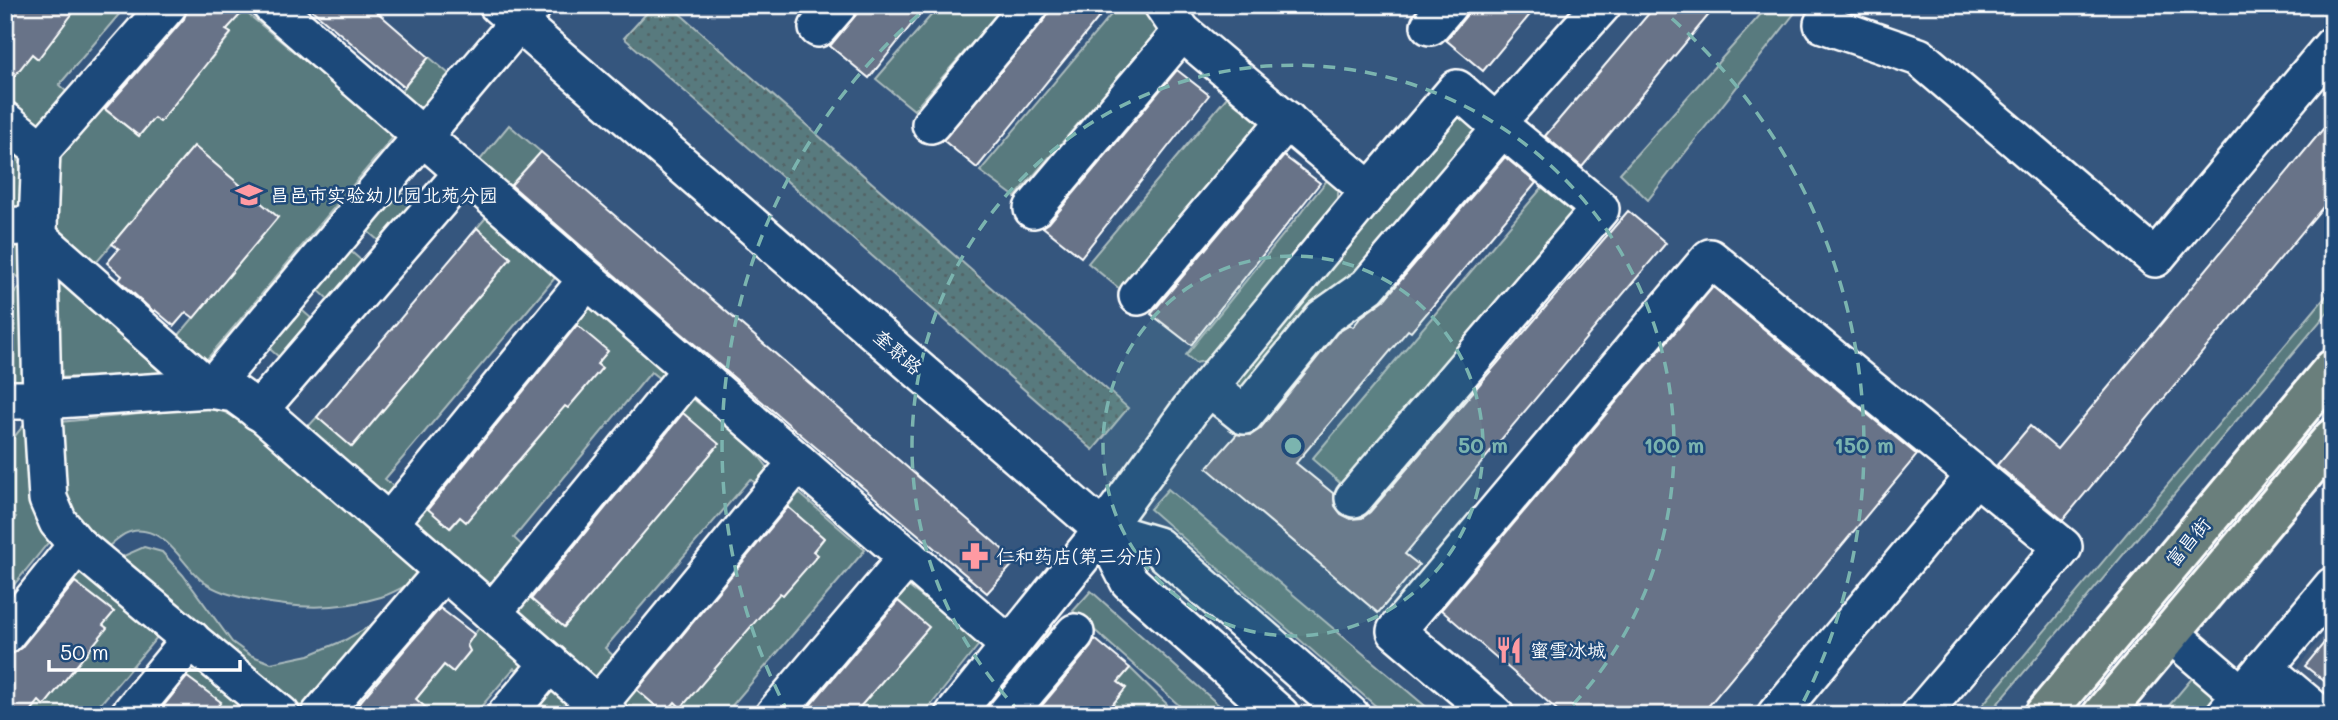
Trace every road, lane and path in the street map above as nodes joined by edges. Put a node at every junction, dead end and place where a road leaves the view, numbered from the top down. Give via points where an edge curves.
1 (167, 5) edge
2 (271, 5) edge
3 (1030, 5) edge
4 (1602, 5) edge
5 (516, 11) edge
6 (1173, 19) edge
7 (1824, 23) dead end
8 (2333, 45) edge
9 (1287, 120) junction
10 (5, 121) edge
11 (931, 124) dead end
12 (1499, 126) junction
13 (422, 139) junction
14 (41, 150) junction
15 (463, 173) junction
16 (1370, 191) junction
17 (1032, 209) dead end
18 (27, 230) edge
19 (587, 279) junction
20 (1138, 296) dead end
21 (2333, 369) edge
22 (691, 370) junction
23 (1209, 387) junction
24 (210, 389) junction
25 (25, 400) edge
26 (258, 411) junction
27 (5, 428) edge
28 (2333, 438) edge
29 (798, 462) junction
30 (1976, 475) junction
31 (1354, 498) dead end
32 (389, 523) junction
33 (1103, 530) junction
34 (77, 545) junction
35 (908, 557) junction
36 (444, 571) junction
37 (2333, 586) edge
38 (492, 613) junction
39 (1075, 633) dead end
40 (2171, 633) junction
41 (5, 635) edge
42 (191, 639) junction
43 (1010, 646) junction
44 (550, 663) junction
45 (2249, 698) edge
46 (604, 710) edge
47 (129, 715) edge
48 (281, 715) edge
49 (320, 715) edge
50 (506, 715) edge
51 (774, 715) edge
52 (954, 715) edge
53 (1006, 715) edge
54 (1280, 715) edge
55 (1350, 715) edge
56 (1495, 715) edge
57 (1776, 715) edge
58 (1920, 715) edge
59 (2044, 715) edge
60 (2102, 715) edge
61 (2320, 715) edge

1 - 14 street
2 - 13 street
3 - 11 street
4 - 12 street
5 - 13 street
5 - 33 street, 奎聚路
6 - 9 street
6 - 17 street
7 - 8 street via 1919,57 2155,258
9 - 16 street
9 - 20 street
10 - 14 street
12 - 16 street via 1457,89
12 - 23 street via 1367,286 1323,318 1244,415
12 - 31 street via 1600,209
13 - 15 street
13 - 24 street
14 - 18 street
15 - 19 street
15 - 26 street
16 - 23 street
18 - 24 street
18 - 25 street
19 - 22 street
19 - 32 street
21 - 59 main road, 富昌街
22 - 29 street
22 - 38 street
23 - 33 street
24 - 25 street
24 - 26 street via 234,393
25 - 27 street
25 - 34 street via 48,499 58,522
26 - 32 street
28 - 40 main road
29 - 35 street
29 - 46 street
30 - 56 street via 1710,258 1396,631
30 - 57 street
30 - 58 street via 2063,547
32 - 36 street
33 - 43 street
33 - 54 street, 奎聚路 via 1129,581
33 - 55 street via 1157,545
34 - 41 street
34 - 42 street
35 - 43 street
35 - 51 street
36 - 38 street
36 - 49 street
37 - 45 street
38 - 44 street
39 - 53 street
40 - 45 street
40 - 60 main road
42 - 47 street
42 - 48 street
43 - 52 street
44 - 46 street
44 - 50 street
45 - 61 street

